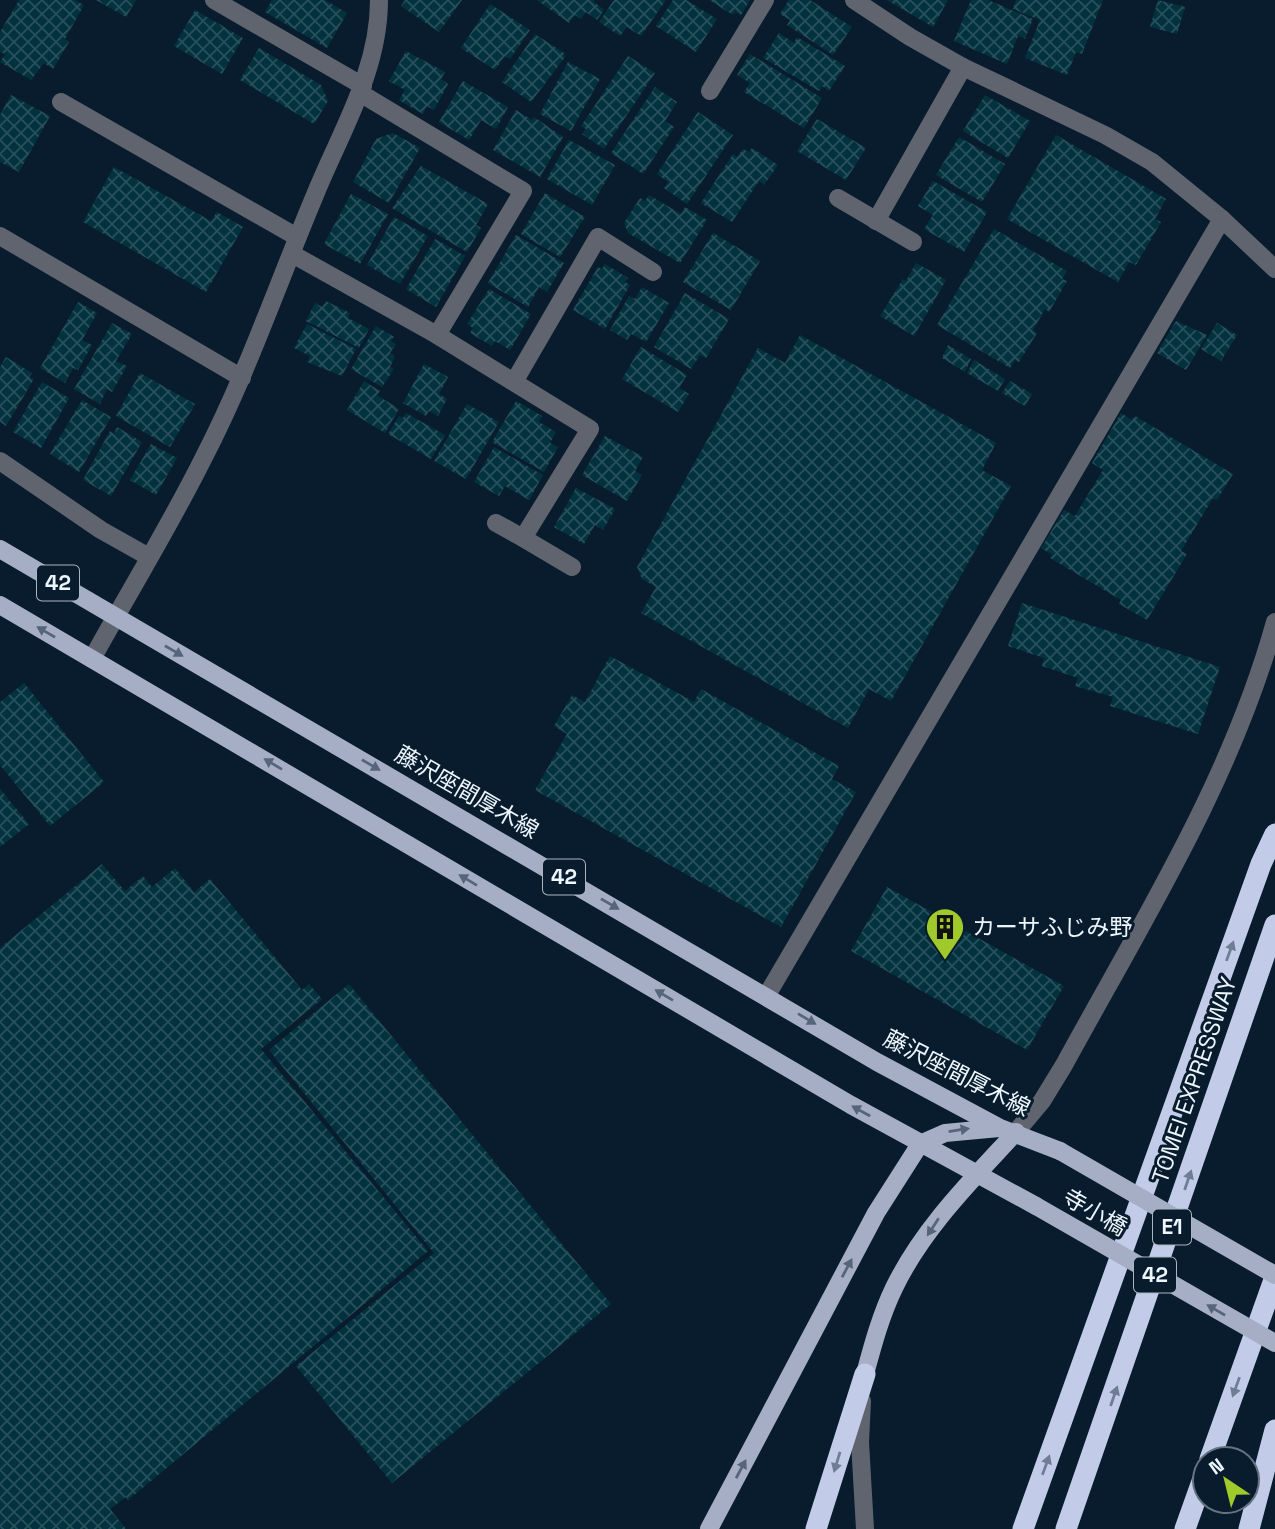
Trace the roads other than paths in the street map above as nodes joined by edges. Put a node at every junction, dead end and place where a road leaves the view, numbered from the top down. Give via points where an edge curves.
1 (214, 0) edge
2 (379, 0) edge
3 (765, 0) edge
4 (854, 0) edge
5 (963, 67) junction
6 (361, 90) junction
7 (710, 91) dead end
8 (61, 102) dead end
9 (838, 198) dead end
10 (1222, 219) junction
11 (876, 221) junction
12 (0, 236) edge
13 (913, 242) dead end
14 (294, 245) junction
15 (1275, 269) edge
16 (653, 272) dead end
17 (437, 335) junction
18 (242, 378) junction
19 (514, 382) junction
20 (0, 461) edge
21 (496, 523) dead end
22 (523, 538) junction
23 (0, 549) edge
24 (149, 557) junction
25 (572, 567) dead end
26 (0, 606) edge
27 (115, 616) junction
28 (1275, 622) edge
29 (92, 659) junction
30 (1275, 834) edge
31 (1275, 925) edge
32 (767, 995) junction
33 (1008, 1130) junction
34 (920, 1144) junction
35 (1060, 1151) joint
36 (976, 1175) junction
37 (1275, 1276) edge
38 (1275, 1343) edge
39 (865, 1374) junction
40 (1275, 1430) edge
41 (1215, 1445) edge
42 (1191, 1512) edge
43 (709, 1529) edge
44 (816, 1529) edge
45 (864, 1529) edge
46 (1023, 1529) edge
47 (1066, 1529) edge
48 (1185, 1529) edge
49 (1249, 1529) edge

1 - 6 street
2 - 6 street via 375,51
3 - 7 street
4 - 5 street
5 - 10 street via 1140,155
5 - 11 street
6 - 14 street
6 - 17 street via 523,191
8 - 14 street
9 - 11 street
10 - 15 street
10 - 32 street
11 - 13 street
12 - 18 street
14 - 17 street
14 - 18 street
16 - 19 street via 598,237
17 - 19 street
18 - 24 street
19 - 22 street via 590,429
20 - 24 street
21 - 22 street
22 - 25 street
23 - 27 main road, 藤沢座間厚木線 / 42
24 - 27 street
29 -> 26 main road, 42
27 - 29 street
27 -> 32 main road, 藤沢座間厚木線 / 42
28 - 33 street via 1235,740 1194,828 1042,1101
34 -> 29 main road, 42
46 -> 30 highway
47 -> 31 highway, TOMEI EXPRESSWAY / E1
32 -> 33 main road, 藤沢座間厚木線 / 42 via 877,1062
34 -> 33 main road via 945,1133
33 - 35 main road, 藤沢座間厚木線 / 42
33 - 36 main road
34 - 36 main road, 42
43 -> 34 main road via 876,1213
35 - 37 main road, 寺小橋 / 42, bridge
38 -> 36 main road, 寺小橋 / 42, bridge
36 -> 39 main road via 942,1213 895,1286
37 -> 41 highway
39 -> 44 highway
39 - 45 street via 860,1442
40 - 49 highway
42 - 48 highway

